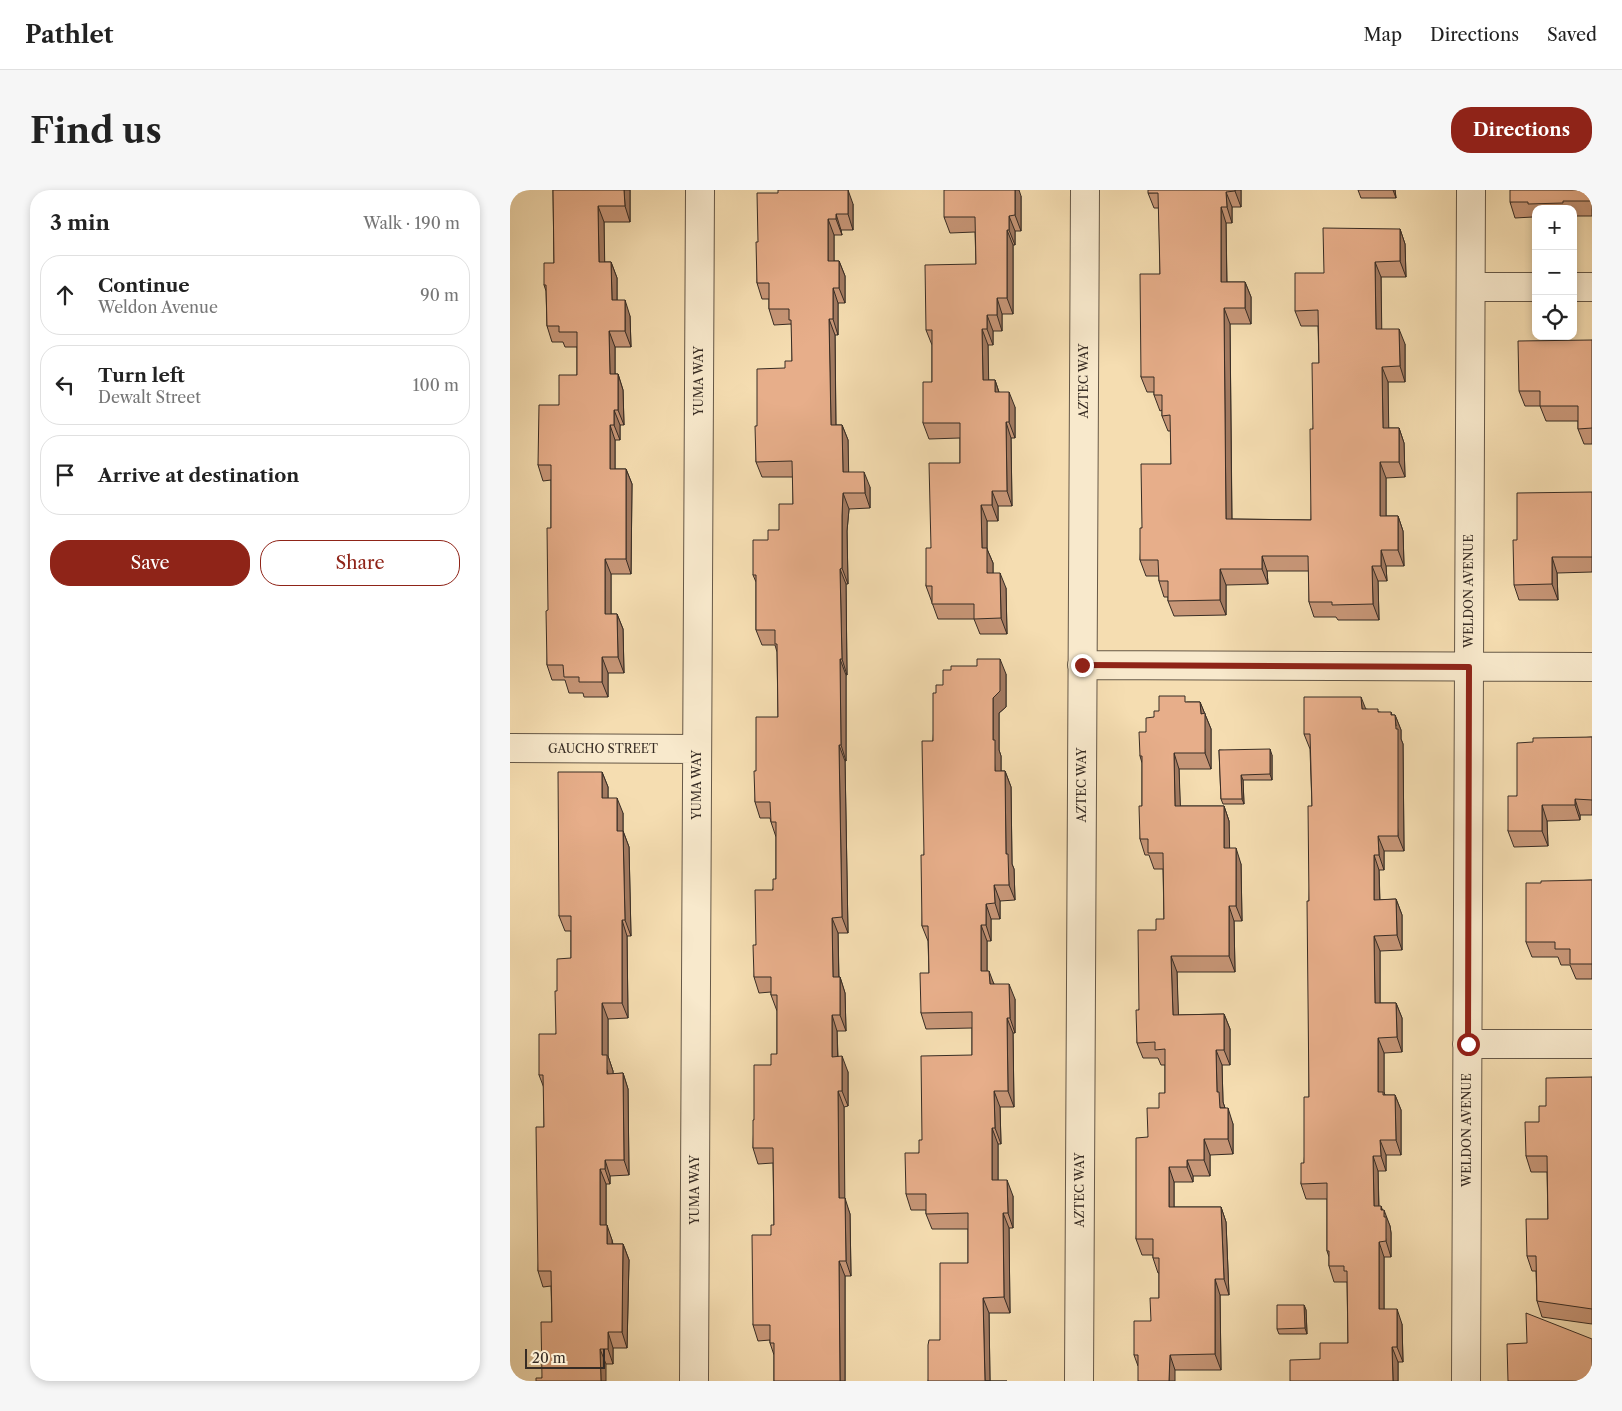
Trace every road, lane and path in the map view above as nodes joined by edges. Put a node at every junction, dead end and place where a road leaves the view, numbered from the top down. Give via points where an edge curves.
1 (700, 190) edge
2 (1085, 190) edge
3 (1471, 190) edge
4 (1471, 287) junction
5 (1532, 287) edge
6 (1577, 287) edge
7 (1592, 287) edge
8 (1082, 665) junction
9 (1469, 667) junction
10 (1592, 667) edge
11 (510, 748) edge
12 (697, 749) junction
13 (1468, 1044) junction
14 (1592, 1044) edge
15 (694, 1381) edge
16 (1079, 1381) edge
17 (1466, 1381) edge

1 - 12 street, YUMA WAY
2 - 8 street, AZTEC WAY
3 - 4 street, WELDON AVENUE
4 - 5 street
4 - 9 street, WELDON AVENUE
6 - 7 street
8 - 9 street
8 - 16 street, AZTEC WAY
9 - 10 street
9 - 13 street, WELDON AVENUE
11 - 12 street, GAUCHO STREET
12 - 15 street, YUMA WAY
13 - 14 street
13 - 17 street, WELDON AVENUE

